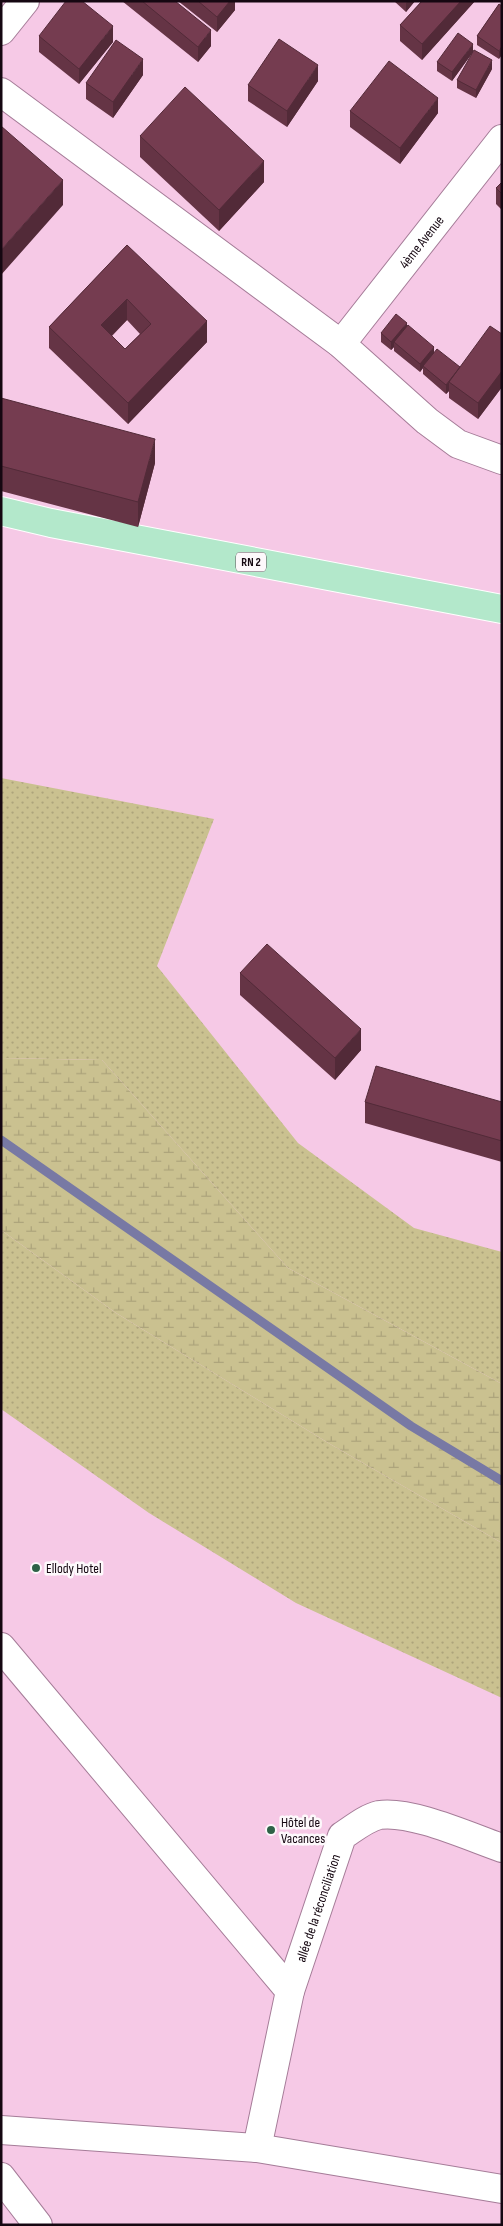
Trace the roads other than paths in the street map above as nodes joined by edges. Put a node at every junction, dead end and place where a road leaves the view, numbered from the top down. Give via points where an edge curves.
1 (25, 1) edge
2 (1, 31) edge
3 (1, 92) edge
4 (502, 139) edge
5 (341, 344) junction
6 (502, 460) edge
7 (1, 511) edge
8 (502, 609) edge
9 (1, 1647) edge
10 (502, 1848) edge
11 (290, 1991) junction
12 (1, 2130) edge
13 (256, 2148) junction
14 (1, 2177) edge
15 (502, 2189) edge
16 (37, 2224) edge

1 - 2 street
3 - 5 street
4 - 5 street, 4ème Avenue
5 - 6 street via 427,421 458,444
7 - 8 main road, RN 2
9 - 11 street
10 - 11 street, allée de la réconciliation via 395,1814 377,1815 358,1825 342,1836
11 - 13 street, allée de la réconciliation
12 - 13 street
13 - 15 street
14 - 16 street

